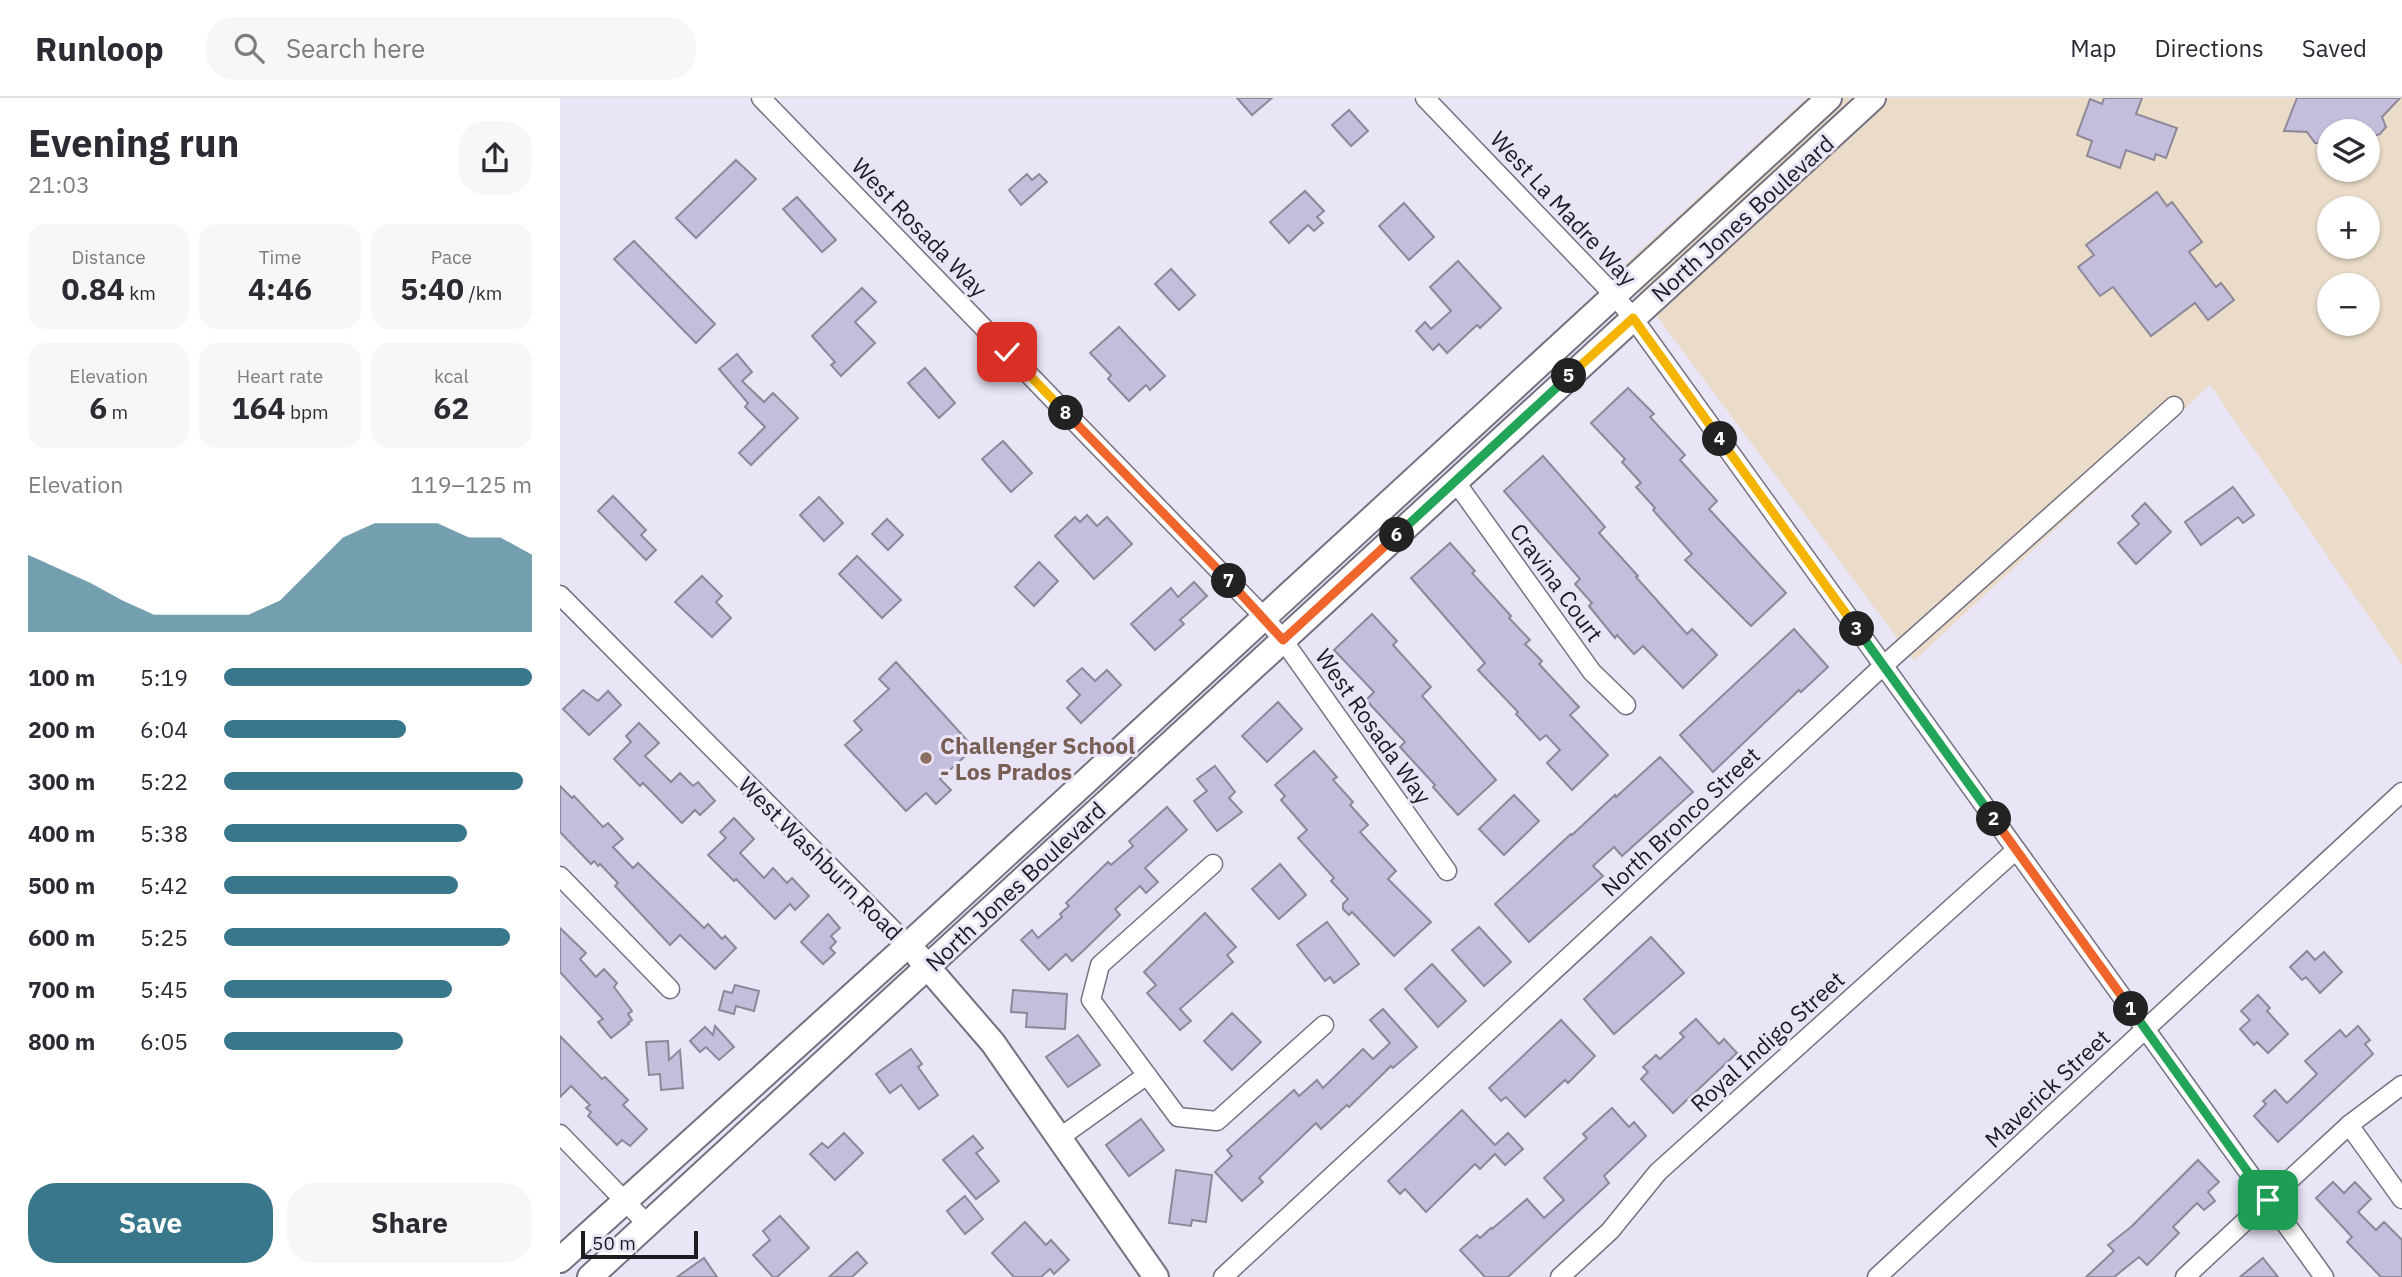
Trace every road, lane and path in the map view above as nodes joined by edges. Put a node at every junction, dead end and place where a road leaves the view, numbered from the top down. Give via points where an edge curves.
1 (761, 98) edge
2 (1425, 98) edge
3 (1829, 98) edge
4 (1873, 98) edge
5 (1614, 295) junction
6 (1633, 318) junction
7 (2174, 406) dead end
8 (1455, 481) junction
9 (560, 595) edge
10 (1264, 617) junction
11 (1283, 640) junction
12 (1883, 666) junction
13 (1626, 705) dead end
14 (2402, 792) edge
15 (2016, 850) junction
16 (1213, 864) dead end
17 (1447, 872) dead end
18 (560, 876) edge
19 (908, 945) junction
20 (929, 966) junction
21 (670, 989) dead end
22 (1324, 1025) dead end
23 (2146, 1030) junction
24 (1147, 1075) junction
25 (2402, 1085) edge
26 (2348, 1125) junction
27 (560, 1134) edge
28 (1059, 1138) junction
29 (2402, 1199) edge
30 (2268, 1200) junction
31 (624, 1201) junction
32 (647, 1224) junction
33 (560, 1260) edge
34 (590, 1277) edge
35 (1156, 1277) edge
36 (1223, 1277) edge
37 (1560, 1277) edge
38 (1877, 1277) edge
39 (2185, 1277) edge
40 (2324, 1277) edge

1 - 10 street, West Rosada Way
2 - 5 street, West La Madre Way
3 - 5 main road, North Jones Boulevard
4 - 6 main road, North Jones Boulevard
5 - 6 street, West La Madre Way
5 - 10 main road, North Jones Boulevard
6 - 8 main road, North Jones Boulevard
6 - 12 street, West La Madre Way
7 - 12 street, North Bronco Street
8 - 11 main road, North Jones Boulevard
8 - 13 street, Cravina Court via 1592,672
9 - 19 street, West Washburn Road
10 - 11 street, West Rosada Way
10 - 19 main road, North Jones Boulevard
11 - 17 street, West Rosada Way
11 - 20 main road, North Jones Boulevard
12 - 15 street, West La Madre Way
12 - 36 street, North Bronco Street
14 - 23 street, Maverick Street
15 - 23 street, West La Madre Way
15 - 37 street, Royal Indigo Street via 1658,1172 1610,1231
16 - 24 street via 1100,965 1091,1000
18 - 21 street
19 - 20 main road, West Washburn Road
19 - 31 main road, North Jones Boulevard
20 - 28 main road, West Washburn Road via 993,1043
20 - 32 main road, North Jones Boulevard
22 - 24 street via 1217,1121 1178,1117
23 - 30 street, West La Madre Way
23 - 38 street, Maverick Street
24 - 28 street
25 - 26 street
26 - 29 street
26 - 30 street
27 - 31 street
28 - 35 main road, West Washburn Road
30 - 39 street
30 - 40 street, West La Madre Way
31 - 32 street
31 - 33 main road, North Jones Boulevard
32 - 34 main road, North Jones Boulevard

